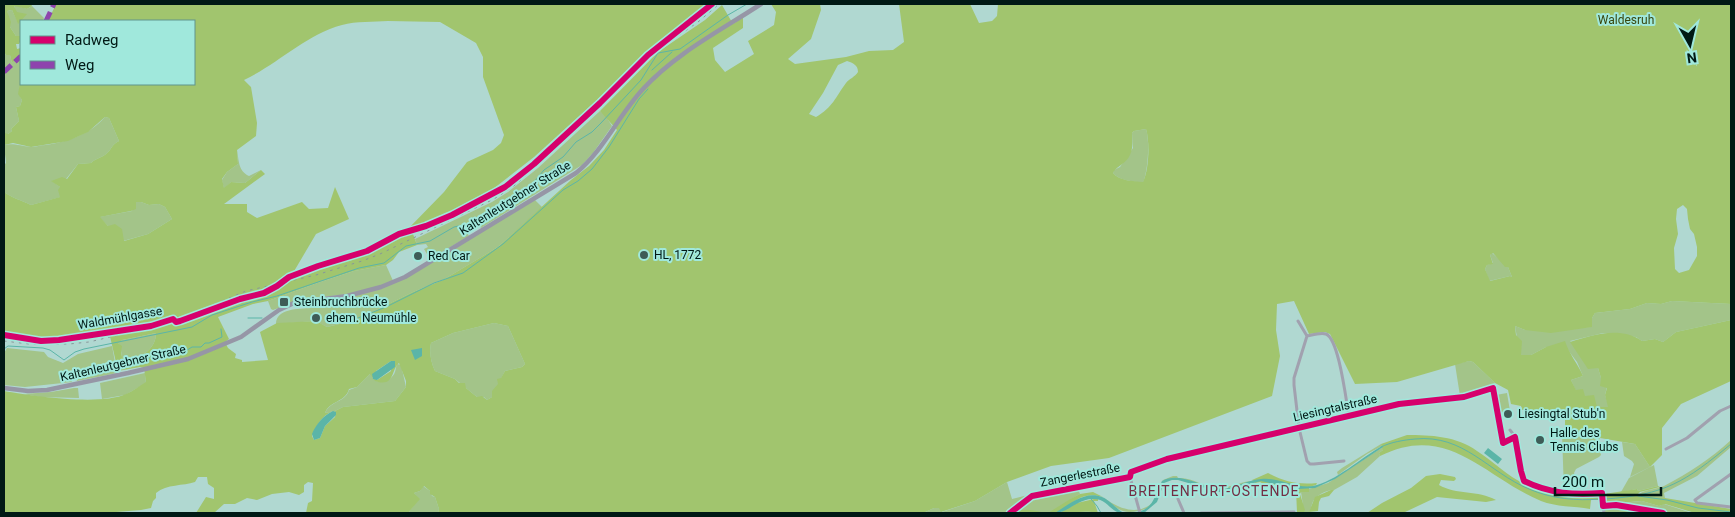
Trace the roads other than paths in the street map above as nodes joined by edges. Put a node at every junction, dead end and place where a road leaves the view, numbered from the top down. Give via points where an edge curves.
1 (760, 4) edge
2 (1298, 320) dead end
3 (1307, 336) junction
4 (4, 388) edge
5 (1731, 406) edge
6 (1350, 416) junction
7 (1299, 428) junction
8 (1510, 430) dead end
9 (1504, 446) dead end
10 (1666, 449) dead end
11 (1344, 461) dead end
12 (1731, 474) edge
13 (1130, 477) junction
14 (1030, 497) dead end
15 (1178, 499) dead end
16 (1731, 507) edge
17 (1140, 511) edge
18 (1294, 512) edge
19 (1184, 513) edge
20 (1201, 513) edge
21 (1604, 513) edge

1 - 4 main road, Kaltenleutgebner Straße via 683,54 653,79 582,168 405,277 347,296 290,305 236,340 178,362 47,390
2 - 3 street
3 - 6 street via 1324,333 1330,337 1342,368
3 - 7 street via 1294,378
5 - 10 street
6 - 7 street, Liesingtalstraße
6 - 9 street, Liesingtalstraße via 1399,404 1464,397 1492,388
7 - 11 street via 1310,464
7 - 13 street, Liesingtalstraße via 1167,459 1137,469 1131,472
8 - 21 street via 1515,436 1524,481 1558,492 1602,493
12 - 16 street via 1695,500 1697,503
13 - 14 street, Zangerlestraße
13 - 17 street
15 - 19 street
18 - 20 street

